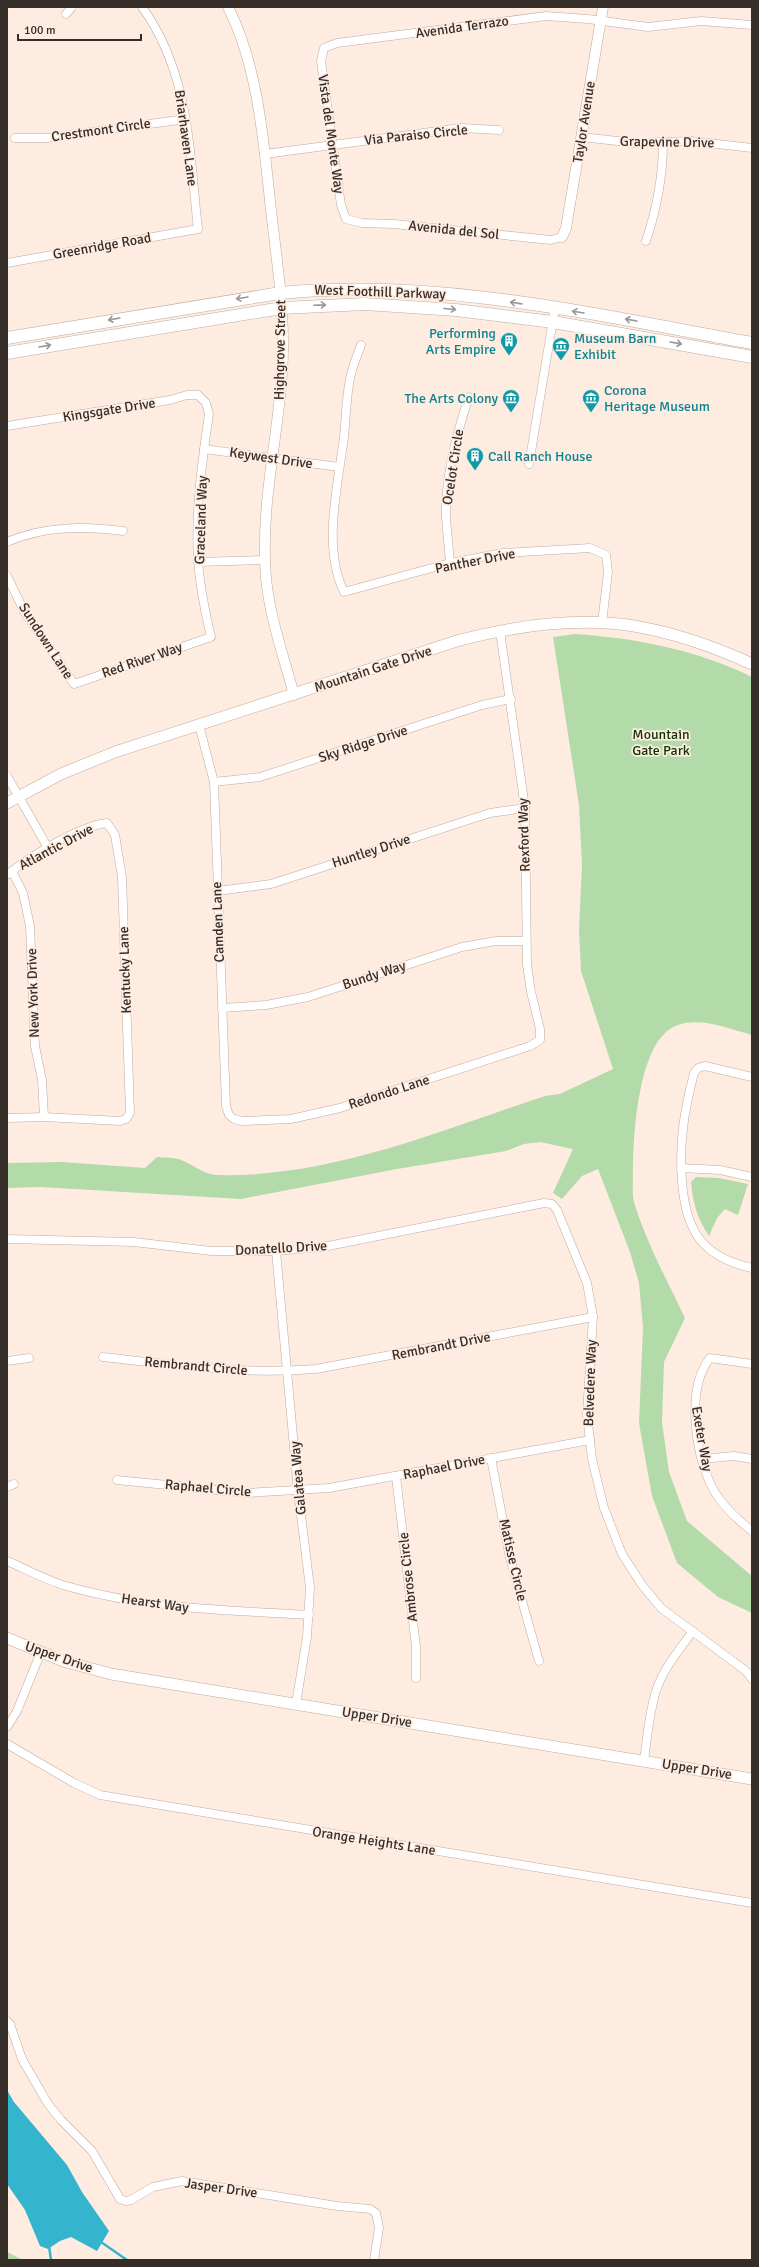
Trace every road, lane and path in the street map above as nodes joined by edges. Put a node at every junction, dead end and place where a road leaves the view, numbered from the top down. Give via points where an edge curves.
1 (72, 7) edge
2 (142, 7) edge
3 (228, 7) edge
4 (603, 7) edge
5 (66, 14) dead end
6 (600, 20) junction
7 (752, 25) edge
8 (324, 48) joint
9 (186, 119) junction
10 (499, 130) dead end
11 (582, 137) junction
12 (15, 138) dead end
13 (663, 142) junction
14 (332, 144) junction
15 (752, 148) edge
16 (265, 154) junction
17 (346, 219) joint
18 (198, 229) joint
19 (562, 237) joint
20 (646, 241) dead end
21 (7, 263) edge
22 (280, 292) junction
23 (282, 308) junction
24 (555, 308) junction
25 (553, 322) junction
26 (7, 338) edge
27 (752, 343) edge
28 (361, 345) dead end
29 (7, 353) edge
30 (752, 357) edge
31 (469, 397) dead end
32 (206, 403) joint
33 (7, 426) edge
34 (204, 449) junction
35 (271, 459) junction
36 (529, 464) dead end
37 (339, 467) junction
38 (123, 531) dead end
39 (7, 542) edge
40 (264, 560) junction
41 (198, 562) junction
42 (450, 563) junction
43 (7, 576) edge
44 (602, 623) junction
45 (500, 631) junction
46 (211, 637) joint
47 (752, 664) edge
48 (74, 684) joint
49 (294, 695) junction
50 (511, 699) junction
51 (199, 725) junction
52 (7, 776) edge
53 (214, 782) junction
54 (18, 795) junction
55 (7, 803) edge
56 (525, 808) junction
57 (107, 823) joint
58 (48, 848) junction
59 (9, 873) edge
60 (217, 891) junction
61 (526, 941) junction
62 (222, 1008) junction
63 (540, 1040) joint
64 (752, 1077) edge
65 (44, 1117) junction
66 (7, 1118) edge
67 (234, 1119) joint
68 (681, 1168) junction
69 (752, 1177) edge
70 (552, 1204) joint
71 (7, 1239) edge
72 (276, 1251) junction
73 (752, 1268) edge
74 (593, 1317) junction
75 (103, 1357) dead end
76 (29, 1358) dead end
77 (7, 1361) edge
78 (752, 1364) edge
79 (289, 1371) junction
80 (590, 1440) junction
81 (491, 1458) junction
82 (702, 1459) junction
83 (752, 1459) edge
84 (396, 1476) junction
85 (117, 1480) dead end
86 (298, 1491) junction
87 (752, 1531) edge
88 (7, 1562) edge
89 (309, 1615) junction
90 (693, 1631) junction
91 (7, 1638) edge
92 (41, 1652) junction
93 (539, 1661) dead end
94 (416, 1678) dead end
95 (752, 1679) edge
96 (296, 1704) junction
97 (7, 1727) edge
98 (7, 1744) edge
99 (644, 1761) junction
100 (752, 1779) edge
101 (752, 1903) edge
102 (7, 2021) edge
103 (374, 2260) edge

1 - 5 street
2 - 9 street, Briarhaven Lane via 157,28 174,67
3 - 16 street, Highgrove Street via 236,21 252,72
4 - 6 street, Taylor Avenue
6 - 7 street, Avenida Terrazo via 648,27 701,21
6 - 8 street, Avenida Terrazo via 546,16 337,43
6 - 11 street, Taylor Avenue
8 - 14 street, Vista del Monte Way via 320,61
9 - 12 street, Crestmont Circle via 47,138
9 - 18 street, Briarhaven Lane
10 - 14 street, Via Paraiso Circle via 460,128
11 - 13 street, Grapevine Drive via 635,143
11 - 19 street, Taylor Avenue via 566,228
13 - 15 street, Grapevine Drive via 691,141
13 - 20 street via 661,182
14 - 16 street, Via Paraiso Circle
14 - 17 street, Vista del Monte Way via 341,205
16 - 22 street, Highgrove Street
17 - 19 street, Avenida del Sol via 362,223 551,240
18 - 21 street, Greenridge Road
22 - 23 street, Highgrove Street
24 -> 22 main road, West Foothill Parkway via 458,295 400,291 319,289
22 -> 26 main road, West Foothill Parkway
23 -> 25 main road, West Foothill Parkway via 319,304 400,305
29 -> 23 main road, West Foothill Parkway
23 - 35 street, Highgrove Street via 282,372
24 - 25 street
27 -> 24 main road, West Foothill Parkway
25 -> 30 main road, West Foothill Parkway
25 - 36 street
28 - 37 street via 350,379
31 - 42 street, Ocelot Circle via 456,435 447,494 446,518
32 - 33 street, Kingsgate Drive via 198,395 187,395 170,400
32 - 34 street, Graceland Way via 209,414
34 - 35 street, Keywest Drive
34 - 41 street, Graceland Way
35 - 37 street, Keywest Drive
35 - 40 street, Highgrove Street
37 - 42 street, Panther Drive via 334,496 333,527 337,578 344,592
38 - 39 street via 89,527 60,528 23,535
40 - 41 street
40 - 49 street, Highgrove Street via 271,607
41 - 46 street, Graceland Way via 202,598
42 - 44 street, Panther Drive via 503,553 590,548 606,555 608,572
43 - 48 street, Sundown Lane via 25,613
44 - 45 main road, Mountain Gate Drive via 548,625
44 - 47 main road, Mountain Gate Drive via 634,626 680,637
45 - 49 main road, Mountain Gate Drive via 460,640
45 - 50 street, Rexford Way
46 - 48 street, Red River Way
49 - 51 main road, Mountain Gate Drive
50 - 53 street, Sky Ridge Drive via 260,777
50 - 56 street, Rexford Way
51 - 53 street, Camden Lane
51 - 54 main road, Mountain Gate Drive via 109,755
52 - 54 street
53 - 60 street, Camden Lane
54 - 55 main road, Mountain Gate Drive
54 - 58 street
56 - 60 street, Huntley Drive via 490,813 271,884
56 - 61 street, Rexford Way
57 - 58 street, Atlantic Drive via 95,825
57 - 65 street, Kentucky Lane via 115,835 122,877 130,1113 126,1119 120,1121
58 - 59 street, Atlantic Drive
59 - 65 street, New York Drive via 23,893 30,926 35,1046 42,1080
60 - 62 street, Camden Lane
61 - 62 street, Bundy Way via 496,941 462,947 308,997 266,1005
61 - 63 street, Rexford Way via 531,992 540,1029
62 - 67 street, Camden Lane via 226,1106 229,1115
63 - 67 street, Redondo Lane via 530,1046 340,1108 291,1119 253,1122
64 - 68 street via 705,1066 698,1068 694,1073 684,1111
65 - 66 street
68 - 69 street via 720,1170
68 - 73 street via 684,1206 698,1238 715,1254 733,1264
70 - 72 street, Donatello Drive via 544,1202 323,1247
70 - 74 street, Belvedere Way via 558,1210 587,1283
71 - 72 street, Donatello Drive via 134,1242 211,1251
72 - 79 street, Galatea Way
74 - 79 street, Rembrandt Drive via 382,1358
74 - 80 street, Belvedere Way via 587,1414
75 - 79 street, Rembrandt Circle via 207,1369
76 - 77 street
78 - 82 street, Exeter Way via 710,1358 706,1363 695,1405
79 - 86 street, Galatea Way
80 - 81 street, Raphael Drive
80 - 90 street, Belvedere Way via 604,1508 622,1554 661,1608
81 - 84 street, Raphael Drive
81 - 93 street, Matisse Circle via 510,1558
82 - 83 street via 734,1456
82 - 87 street, Exeter Way via 710,1483 722,1502
84 - 86 street, Raphael Drive
84 - 94 street, Ambrose Circle via 416,1647
85 - 86 street, Raphael Circle via 246,1493
86 - 89 street, Galatea Way via 310,1588
88 - 89 street, Hearst Way via 64,1586 140,1603 182,1608
89 - 96 street, Galatea Way via 308,1637
90 - 95 street, Belvedere Way via 746,1671
90 - 99 street via 667,1668 656,1690
91 - 92 main road, Upper Drive
92 - 96 main road, Upper Drive via 111,1674
92 - 97 street via 17,1711
96 - 99 main road, Upper Drive
98 - 101 street, Orange Heights Lane via 100,1795
99 - 100 main road, Upper Drive
102 - 103 street, Jasper Drive via 22,2059 48,2104 92,2151 120,2199 131,2200 153,2187 182,2181 370,2209 376,2213 379,2228

